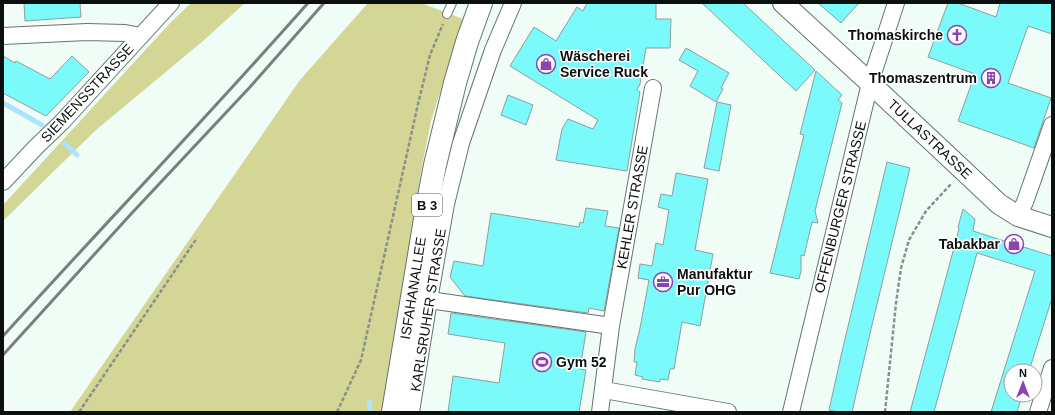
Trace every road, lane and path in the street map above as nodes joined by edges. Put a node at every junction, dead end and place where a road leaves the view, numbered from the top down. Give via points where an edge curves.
1 (171, 3) edge
2 (452, 3) edge
3 (481, 3) edge
4 (513, 3) edge
5 (783, 3) edge
6 (896, 3) edge
7 (447, 14) joint
8 (3, 36) edge
9 (141, 36) junction
10 (870, 83) junction
11 (653, 88) dead end
12 (1052, 125) edge
13 (963, 170) junction
14 (3, 182) edge
15 (1018, 216) junction
16 (1052, 227) edge
17 (197, 238) dead end
18 (429, 300) junction
19 (611, 326) junction
20 (1052, 368) edge
21 (604, 390) junction
22 (79, 412) edge
23 (337, 412) edge
24 (393, 412) edge
25 (412, 412) edge
26 (600, 412) edge
27 (728, 412) edge
28 (791, 412) edge
29 (885, 412) edge
30 (1038, 412) edge

1 - 9 street, SIEMENSSTRASSE
2 - 7 lane
3 - 24 highway, ISFAHANALLEE / B 3 via 455,83 435,165
4 - 18 street, KARLSRUHER STRASSE via 493,50 461,143 446,204
5 - 10 street, TULLASTRASSE
6 - 10 street, OFFENBURGER STRASSE
7 - 23 path via 430,55 361,360
8 - 9 street via 87,32
9 - 14 street, SIEMENSSTRASSE
10 - 13 street, TULLASTRASSE
10 - 28 street, OFFENBURGER STRASSE
11 - 19 street, KEHLER STRASSE
12 - 15 street
13 - 15 street, TULLASTRASSE via 999,204
13 - 29 path via 926,211 909,240 901,268 896,303
15 - 16 street, TULLASTRASSE
17 - 22 path
18 - 19 street
18 - 25 street, KARLSRUHER STRASSE
19 - 21 street, KEHLER STRASSE
20 - 30 street
21 - 26 street, KEHLER STRASSE
21 - 27 street

